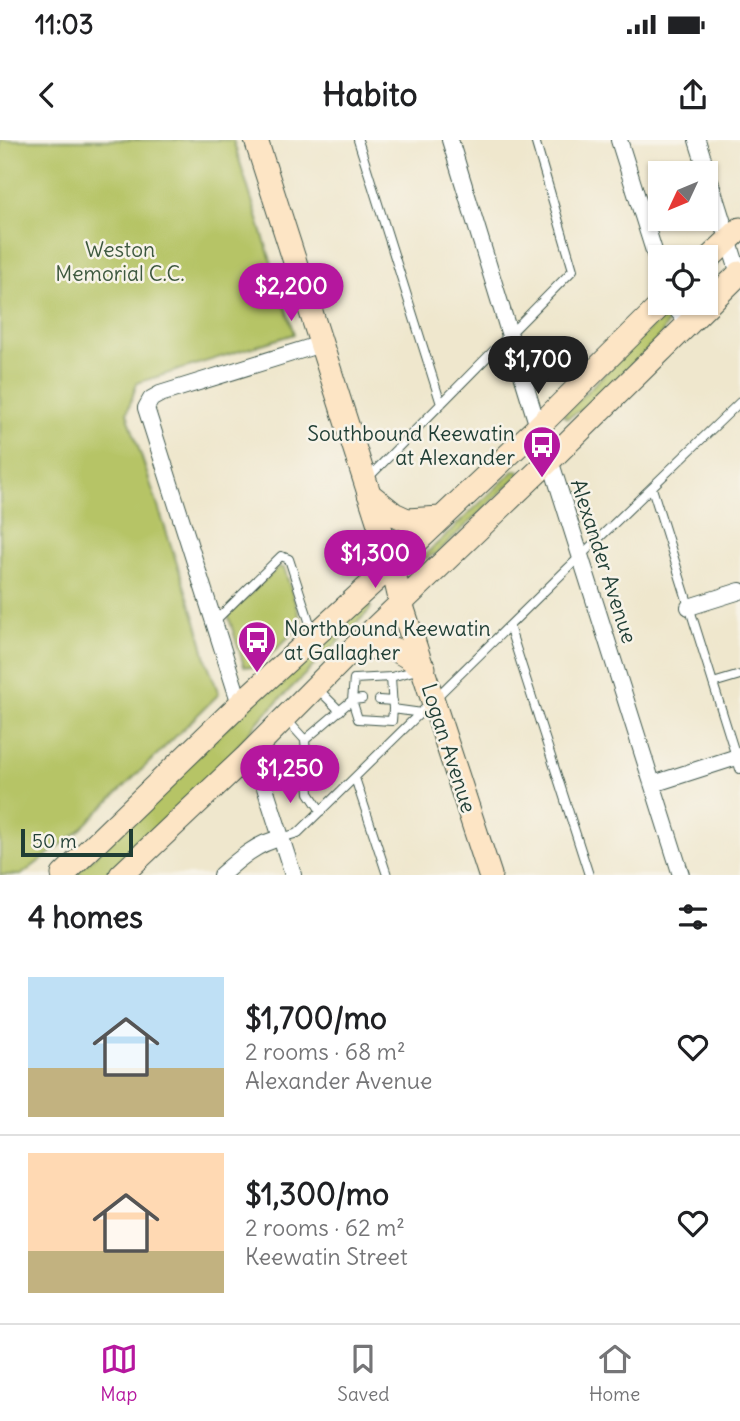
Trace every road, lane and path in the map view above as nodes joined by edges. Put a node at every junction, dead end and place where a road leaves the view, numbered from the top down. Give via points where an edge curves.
1 (256, 140) edge
2 (358, 140) edge
3 (450, 140) edge
4 (535, 140) edge
5 (619, 140) edge
6 (697, 140) edge
7 (734, 234) edge
8 (652, 245) edge
9 (718, 249) edge
10 (740, 275) edge
11 (651, 315) edge
12 (681, 315) edge
13 (689, 325) junction
14 (510, 334) junction
15 (321, 344) junction
16 (740, 402) edge
17 (441, 404) junction
18 (538, 427) junction
19 (550, 460) junction
20 (366, 487) junction
21 (652, 488) junction
22 (441, 518) junction
23 (580, 557) junction
24 (392, 565) junction
25 (740, 591) edge
26 (401, 603) junction
27 (689, 607) junction
28 (214, 622) junction
29 (509, 626) junction
30 (314, 636) junction
31 (351, 652) junction
32 (424, 668) junction
33 (740, 675) edge
34 (391, 677) junction
35 (713, 682) junction
36 (316, 687) junction
37 (362, 699) dead end
38 (352, 700) junction
39 (379, 700) dead end
40 (240, 704) junction
41 (393, 705) junction
42 (428, 706) junction
43 (340, 711) junction
44 (285, 718) junction
45 (305, 740) junction
46 (247, 756) junction
47 (739, 761) edge
48 (355, 778) junction
49 (653, 784) junction
50 (321, 811) junction
51 (281, 838) junction
52 (63, 875) edge
53 (121, 875) edge
54 (221, 875) edge
55 (293, 875) edge
56 (387, 875) edge
57 (490, 875) edge
58 (589, 875) edge
59 (681, 875) edge

1 - 15 main road, Logan Avenue
2 - 17 lane
3 - 14 street, Alexander Avenue
4 - 14 lane via 573,270
5 - 8 street
6 - 7 street
7 - 9 main road
7 - 10 street
10 - 13 main road
11 - 18 main road
12 - 13 street
13 - 19 main road
14 - 17 lane
14 - 18 street, Alexander Avenue
15 - 20 main road, Logan Avenue
15 - 28 street via 160,394 146,408
16 - 21 lane
17 - 20 lane
18 - 19 street, Alexander Avenue
18 - 22 main road
19 - 23 street, Alexander Avenue
19 - 26 main road
20 - 22 main road via 407,520
20 - 24 main road, Logan Avenue
21 - 23 lane
21 - 27 lane
22 - 24 main road
23 - 29 lane
23 - 49 street, Alexander Avenue
24 - 26 main road, Logan Avenue
24 - 30 main road
25 - 27 street
26 - 31 main road
26 - 32 main road, Logan Avenue
27 - 35 lane
28 - 30 lane via 281,556 289,559
28 - 40 street
29 - 42 lane
29 - 58 lane
30 - 40 main road
31 - 32 main road via 383,645
31 - 36 main road
32 - 34 lane
32 - 42 main road, Logan Avenue
33 - 35 lane
34 - 38 lane via 354,679
34 - 41 lane
35 - 47 lane
36 - 43 lane
36 - 44 main road
37 - 38 lane
38 - 41 lane via 358,719 392,721
38 - 43 lane
39 - 41 lane
40 - 52 main road
41 - 42 lane
42 - 48 lane
42 - 57 main road, Logan Avenue
43 - 45 lane
44 - 45 lane
44 - 46 main road
45 - 50 lane via 309,793
46 - 51 street via 261,775
46 - 53 main road
47 - 49 street
48 - 50 lane
48 - 56 lane
49 - 59 street, Alexander Avenue
50 - 51 lane via 298,833
51 - 54 street via 251,850
51 - 55 street

